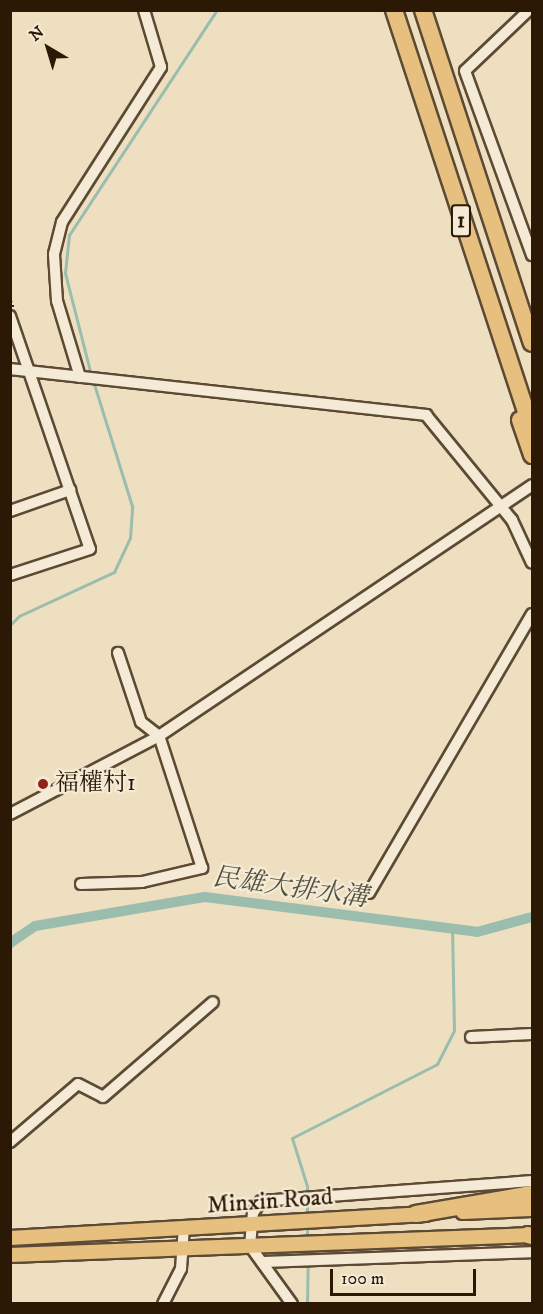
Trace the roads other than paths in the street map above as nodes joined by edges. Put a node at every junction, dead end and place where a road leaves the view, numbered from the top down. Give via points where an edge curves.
1 (144, 10) edge
2 (394, 10) edge
3 (423, 10) edge
4 (529, 10) edge
5 (532, 255) edge
6 (10, 316) edge
7 (529, 328) edge
8 (499, 341) junction
9 (532, 343) edge
10 (10, 369) edge
11 (30, 370) junction
12 (88, 377) junction
13 (532, 430) edge
14 (532, 455) edge
15 (532, 485) edge
16 (70, 490) junction
17 (500, 507) junction
18 (10, 511) edge
19 (532, 564) edge
20 (10, 575) edge
21 (532, 614) edge
22 (118, 653) dead end
23 (159, 736) junction
24 (10, 814) edge
25 (81, 884) dead end
26 (369, 893) dead end
27 (213, 1002) dead end
28 (532, 1034) edge
29 (471, 1037) dead end
30 (10, 1142) edge
31 (532, 1182) edge
32 (532, 1194) edge
33 (532, 1209) edge
34 (416, 1214) junction
35 (251, 1226) junction
36 (184, 1230) junction
37 (531, 1235) edge
38 (10, 1238) edge
39 (250, 1246) junction
40 (183, 1249) junction
41 (532, 1252) edge
42 (10, 1255) edge
43 (262, 1262) junction
44 (163, 1304) edge
45 (292, 1304) edge

1 - 12 street via 161,67 62,222 54,254 57,301
2 - 8 highway, 1
3 - 7 highway, 1
4 - 5 street via 465,71
6 - 11 street
7 - 9 highway, 1
8 - 13 highway, 1
8 - 14 highway
10 - 11 street
11 - 12 street
11 - 16 street
12 - 17 street via 414,411 438,426
15 - 17 street
16 - 18 street
16 - 20 street via 90,549
17 - 19 street
17 - 23 street
21 - 26 street
22 - 23 street via 141,722
23 - 24 street
23 - 25 street via 202,868 142,882
27 - 30 street via 103,1097 78,1084
28 - 29 street
31 - 35 street via 261,1201
32 - 34 highway
33 - 34 main road, Minxin Road
34 - 35 main road, Minxin Road
35 - 36 main road, Minxin Road
35 - 39 street
36 - 38 main road, Minxin Road
36 - 40 street
37 - 39 main road, Minxin Road
39 - 40 main road, Minxin Road
39 - 43 street
40 - 42 main road, Minxin Road
40 - 44 street via 181,1269
41 - 43 street
43 - 45 street

